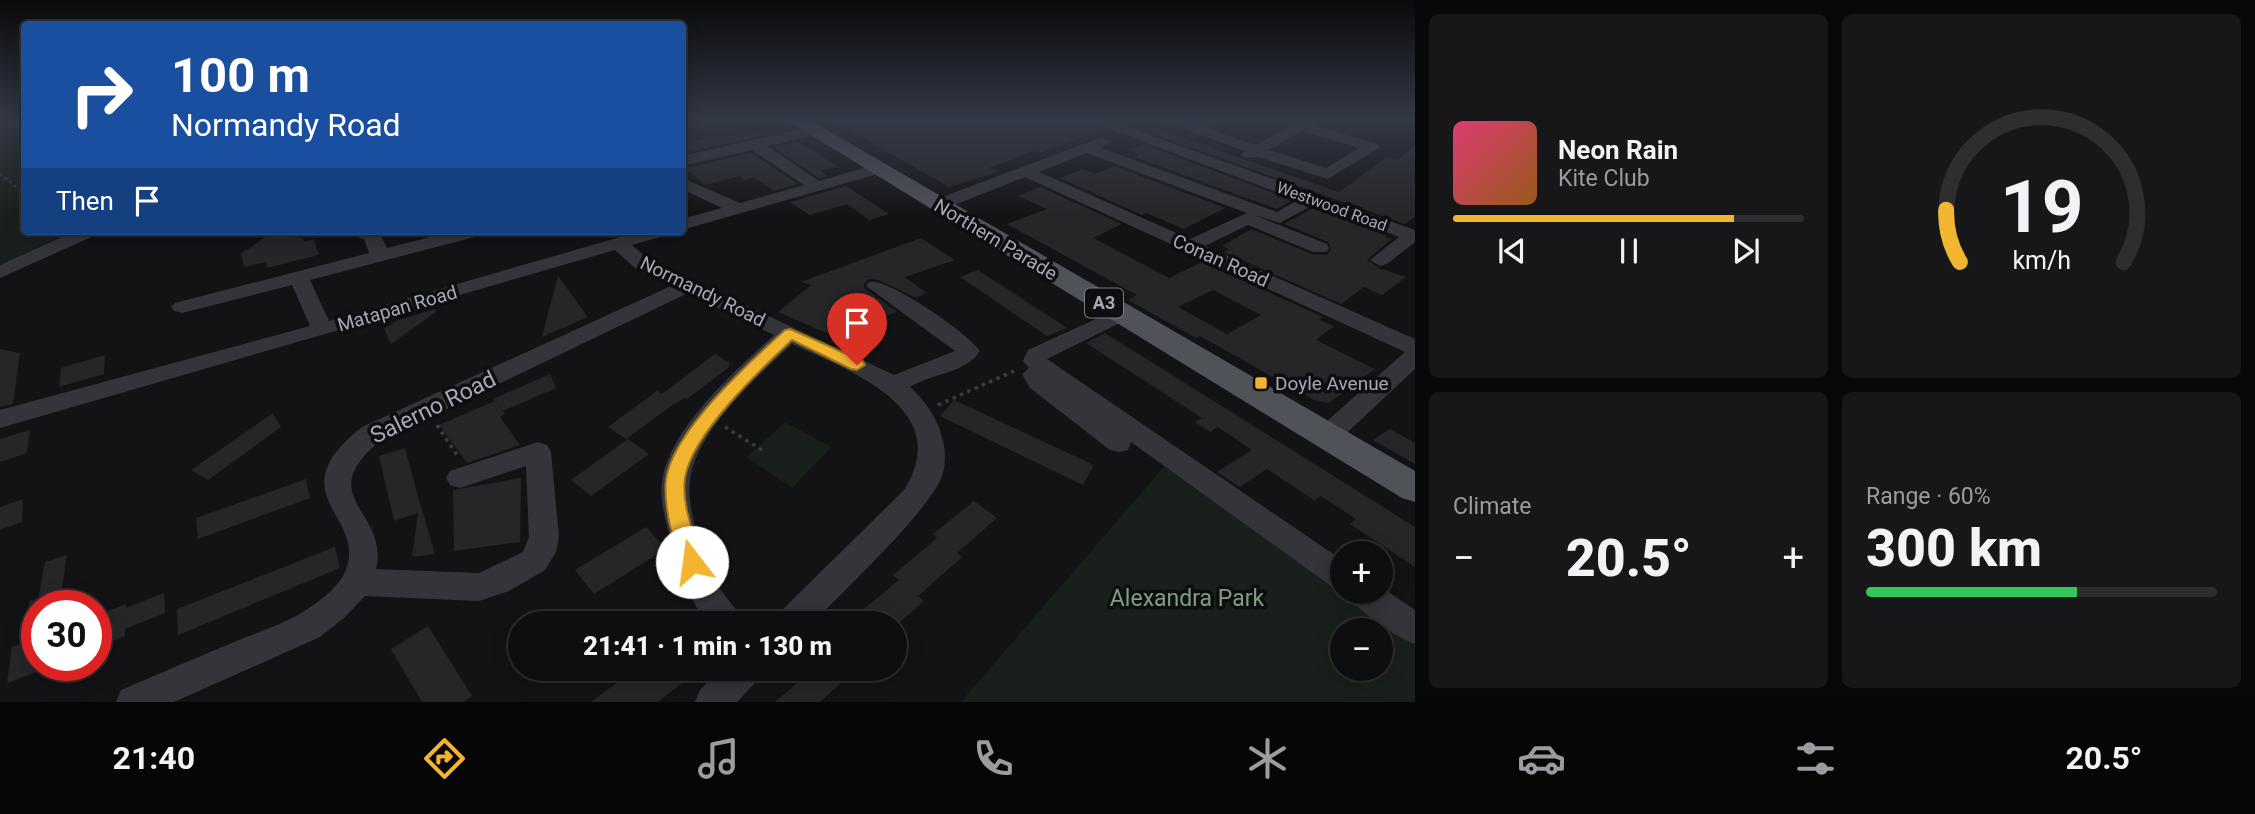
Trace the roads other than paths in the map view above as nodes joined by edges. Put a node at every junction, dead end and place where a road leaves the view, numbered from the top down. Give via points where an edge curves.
1 (724, 152) edge
2 (765, 152) edge
3 (850, 152) edge
4 (1078, 152) edge
5 (1098, 152) edge
6 (1182, 152) edge
7 (1256, 152) edge
8 (1259, 152) edge
9 (1364, 152) edge
10 (686, 160) edge
11 (1227, 168) junction
12 (878, 169) junction
13 (1026, 172) junction
14 (1328, 174) junction
15 (686, 185) edge
16 (818, 187) junction
17 (1179, 191) dead end
18 (1312, 199) junction
19 (938, 205) junction
20 (739, 209) junction
21 (1247, 218) junction
22 (686, 224) edge
23 (81, 235) edge
24 (369, 235) edge
25 (460, 235) edge
26 (647, 235) edge
27 (1414, 236) edge
28 (618, 243) junction
29 (1190, 246) junction
30 (1321, 248) dead end
31 (380, 255) junction
32 (1380, 260) dead end
33 (0, 272) edge
34 (299, 277) junction
35 (687, 286) junction
36 (876, 286) dead end
37 (182, 307) dead end
38 (1122, 313) junction
39 (322, 329) junction
40 (790, 333) junction
41 (1415, 348) edge
42 (1415, 356) edge
43 (1035, 361) junction
44 (893, 386) junction
45 (0, 419) edge
46 (1327, 436) junction
47 (1119, 443) dead end
48 (460, 478) road end
49 (1415, 488) edge
50 (1330, 569) edge
51 (358, 582) junction
52 (1379, 604) edge
53 (719, 611) edge
54 (803, 611) edge
55 (1415, 629) edge
56 (733, 681) edge
57 (175, 693) edge
58 (134, 702) edge
59 (713, 702) edge

1 - 10 street
2 - 16 street
3 - 12 main road, Northern Parade / A3
4 - 13 street
5 - 18 street via 1280,218
6 - 11 street, Westwood Road
7 - 11 street
8 - 14 street
9 - 14 street
11 - 18 street, Westwood Road
12 - 16 street
12 - 19 main road, Northern Parade / A3
13 - 19 street
13 - 29 street, Conan Road
14 - 18 street via 1344,182
15 - 20 street
16 - 20 street
17 - 21 street
18 - 27 street, Westwood Road
19 - 38 main road, Northern Parade / A3
20 - 22 street
21 - 29 street
21 - 30 street
23 - 33 street
24 - 31 street
25 - 31 street
26 - 28 street, Matapan Road
27 - 32 street
28 - 35 street, Normandy Road via 642,264
28 - 39 street, Matapan Road
29 - 41 street, Conan Road
31 - 34 street
34 - 37 street via 217,289
34 - 39 street
35 - 40 street, Normandy Road
35 - 51 street, Salerno Road via 371,434 343,461 337,486 364,550
36 - 44 street via 969,351 959,360 913,374
38 - 43 street via 1035,355
38 - 46 main road, Northern Parade / A3
39 - 45 street, Matapan Road
40 - 44 street, Normandy Road
40 - 53 street via 735,384 682,457 676,478 675,502 692,562
42 - 46 street
43 - 47 street via 1031,369 1038,382
43 - 50 street
44 - 54 street, Normandy Road via 920,412 930,442 929,473 914,498
46 - 49 main road, Northern Parade / A3
48 - 51 street via 538,452 544,537 534,561 479,587
51 - 57 street via 309,626
52 - 55 street
56 - 59 street
57 - 58 street

